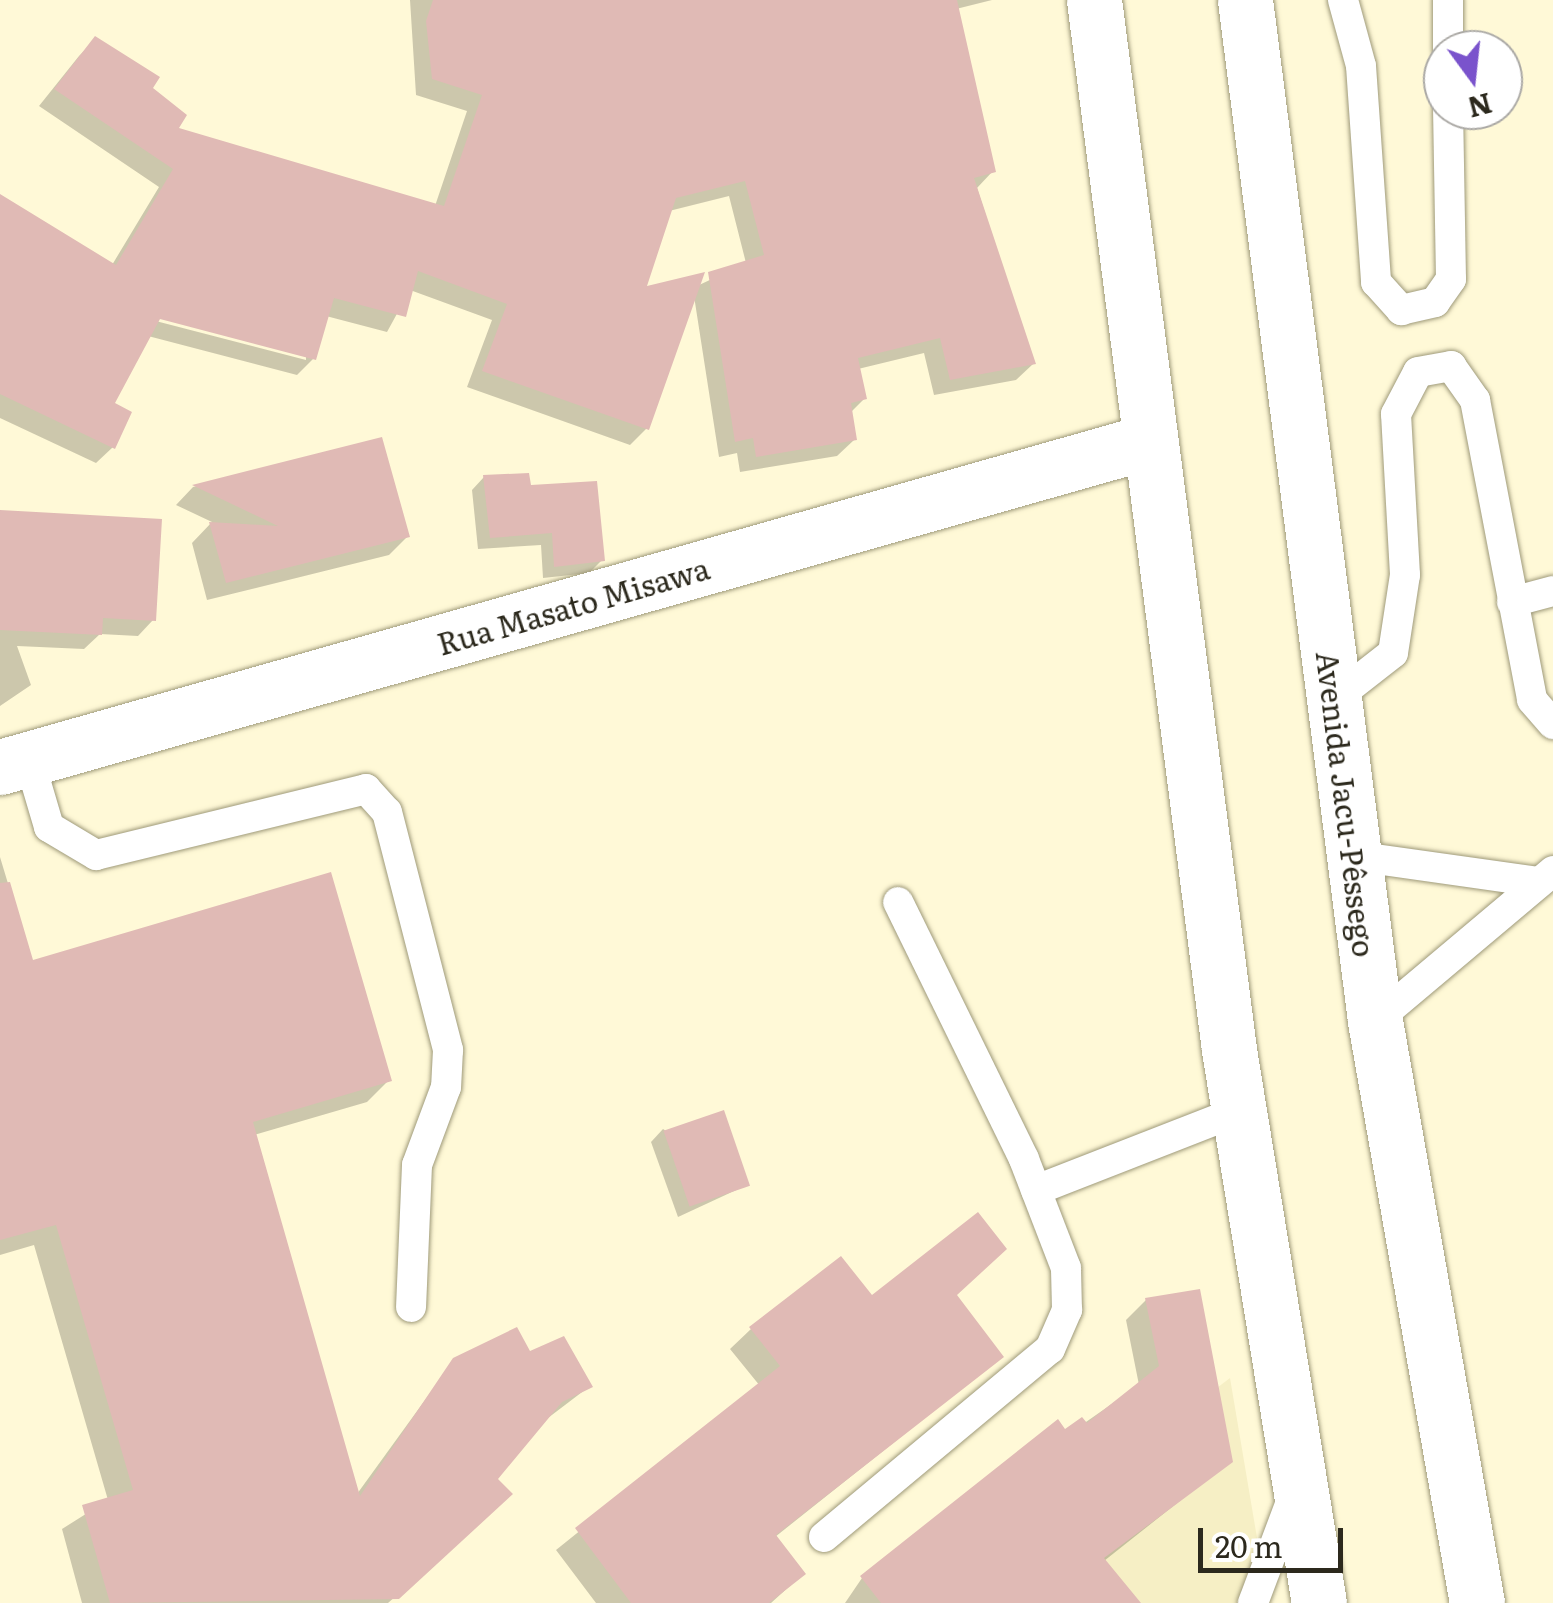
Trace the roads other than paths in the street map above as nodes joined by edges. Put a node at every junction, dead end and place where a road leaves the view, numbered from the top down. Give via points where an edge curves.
1 (1094, 0) edge
2 (1246, 0) edge
3 (1343, 0) edge
4 (1448, 0) edge
5 (1448, 30) edge
6 (1448, 130) edge
7 (1146, 442) junction
8 (1553, 591) edge
9 (1512, 602) junction
10 (1333, 700) junction
11 (1553, 724) edge
12 (14, 763) edge
13 (1354, 856) junction
14 (1546, 877) edge
15 (898, 902) dead end
16 (1375, 1022) junction
17 (1239, 1111) junction
18 (1036, 1190) junction
19 (411, 1307) dead end
20 (1298, 1482) junction
21 (824, 1537) dead end
22 (1254, 1603) edge
23 (1320, 1603) edge
24 (1477, 1603) edge

1 - 7 main road
2 - 10 main road, Avenida Jacu-Pêssego
3 - 6 lane via 1361,66 1376,282 1401,310 1435,302 1451,279
4 - 5 lane
7 - 12 main road, Rua Masato Misawa
7 - 17 main road
8 - 9 lane
9 - 10 lane via 1475,400 1452,366 1433,366 1405,386 1394,432 1401,629 1382,668
9 - 11 lane via 1532,700
10 - 13 main road, Avenida Jacu-Pêssego
12 - 19 lane via 49,826 96,854 366,789 387,812 448,1050 446,1087 417,1165
13 - 14 lane
13 - 16 main road, Avenida Jacu-Pêssego
14 - 16 lane
15 - 18 lane
16 - 24 main road, Avenida Jacu-Pêssego
17 - 18 lane
17 - 20 main road
18 - 21 lane via 1066,1268 1068,1310 1050,1349
20 - 22 lane
20 - 23 main road

